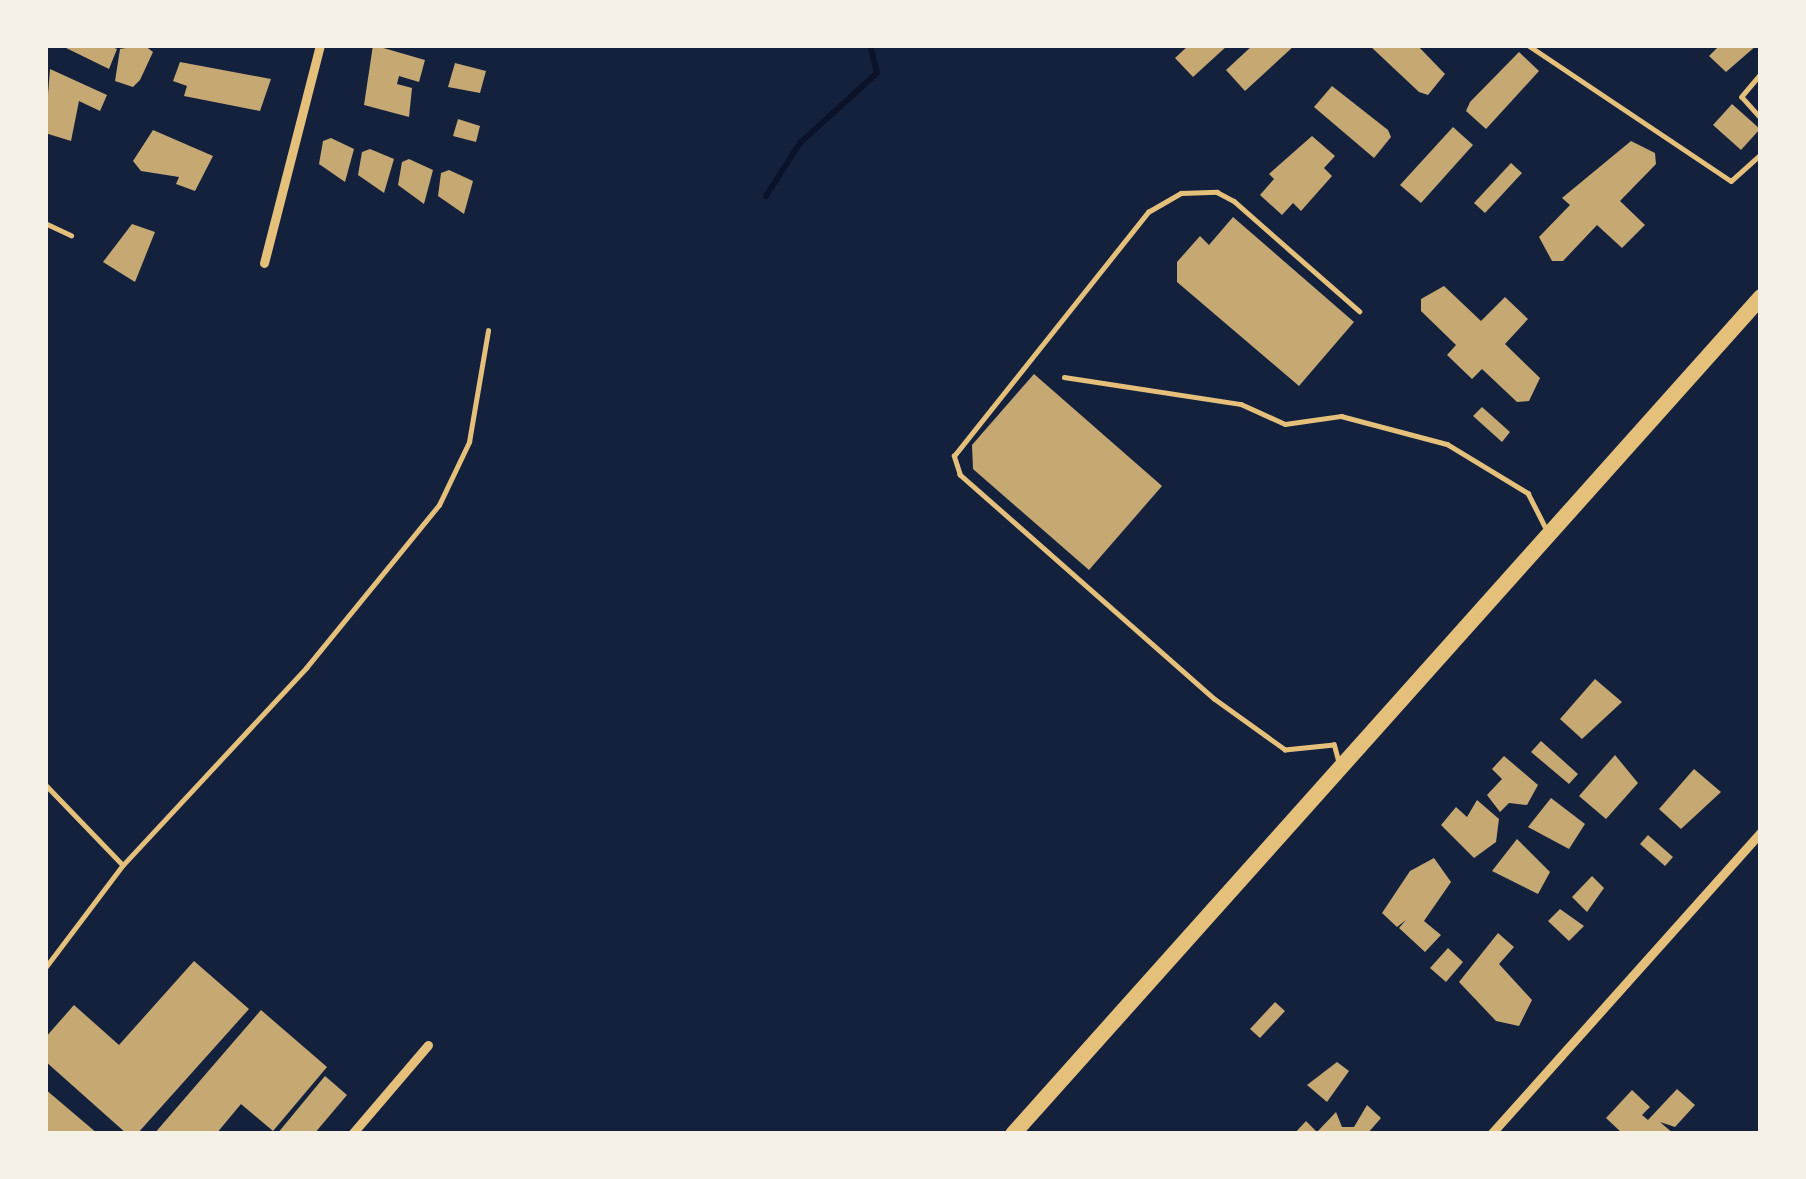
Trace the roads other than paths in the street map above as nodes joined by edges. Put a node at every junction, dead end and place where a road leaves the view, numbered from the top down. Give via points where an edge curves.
1 (320, 45) edge
2 (1528, 45) edge
3 (1761, 74) edge
4 (1761, 118) edge
5 (1761, 154) edge
6 (45, 223) edge
7 (71, 235) dead end
8 (264, 263) dead end
9 (1761, 297) edge
10 (1359, 311) dead end
11 (488, 331) dead end
12 (1064, 377) dead end
13 (1549, 532) junction
14 (1339, 764) junction
15 (45, 784) edge
16 (1761, 832) edge
17 (123, 865) junction
18 (45, 968) edge
19 (428, 1046) dead end
20 (352, 1134) edge
21 (1013, 1134) edge
22 (1491, 1134) edge

1 - 8 street
2 - 5 lane via 1731,182
3 - 4 lane via 1742,97
6 - 7 lane
9 - 13 highway
10 - 14 lane via 1234,201 1217,192 1181,193 1148,212 954,456 960,475 1214,699 1285,750 1334,745
11 - 17 lane via 469,442 439,505 306,668
12 - 13 lane via 1241,404 1286,424 1341,416 1448,444 1528,493
13 - 14 highway
14 - 21 highway
15 - 17 lane
16 - 22 street
17 - 18 lane
19 - 20 street

